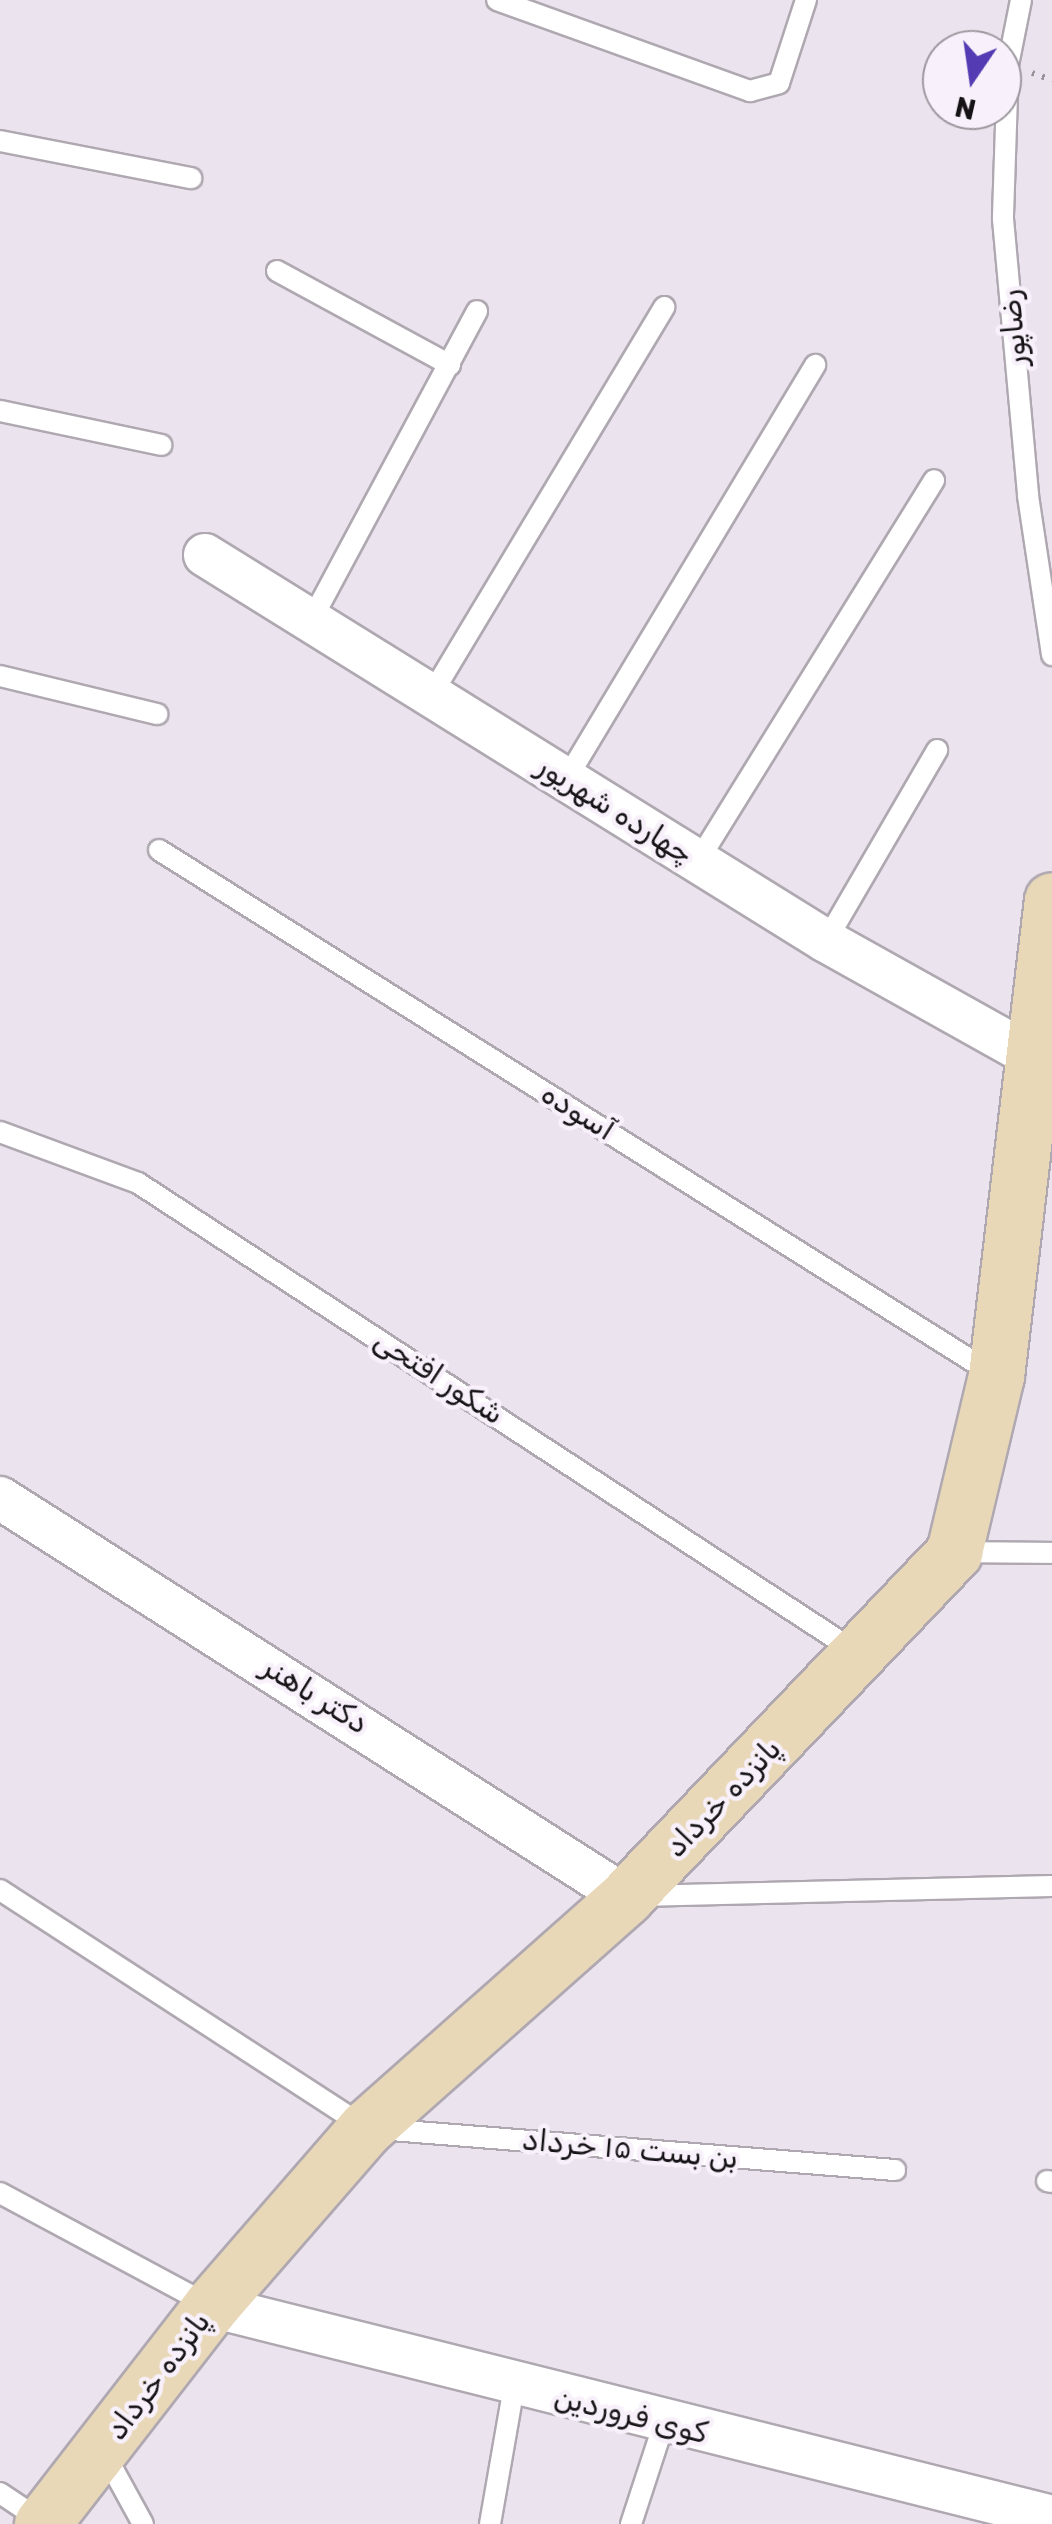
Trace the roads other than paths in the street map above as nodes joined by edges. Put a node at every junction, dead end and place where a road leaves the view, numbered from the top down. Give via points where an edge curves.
1 (497, 0) edge
2 (806, 0) edge
3 (1021, 0) edge
4 (0, 141) edge
5 (191, 178) dead end
6 (278, 271) dead end
7 (664, 307) dead end
8 (477, 311) dead end
9 (450, 365) junction
10 (815, 365) dead end
11 (0, 411) edge
12 (161, 445) dead end
13 (934, 480) dead end
14 (205, 555) dead end
15 (313, 617) junction
16 (1052, 655) edge
17 (0, 676) edge
18 (429, 699) junction
19 (157, 714) dead end
20 (937, 750) dead end
21 (567, 778) junction
22 (159, 850) dead end
23 (698, 861) junction
24 (1052, 900) edge
25 (826, 940) junction
26 (1030, 1055) junction
27 (0, 1132) edge
28 (996, 1376) junction
29 (0, 1498) edge
30 (954, 1552) junction
31 (1052, 1553) edge
32 (861, 1656) junction
33 (1052, 1886) edge
34 (0, 1890) edge
35 (626, 1897) junction
36 (366, 2128) junction
37 (895, 2170) dead end
38 (0, 2193) edge
39 (211, 2306) junction
40 (514, 2387) junction
41 (664, 2423) junction
42 (102, 2450) junction
43 (29, 2513) edge
44 (1052, 2517) edge
45 (143, 2524) edge
46 (490, 2524) edge
47 (632, 2524) edge

1 - 2 lane via 750,91 779,83
3 - 16 lane, رضاپور via 1008,65 1004,219 1028,496
4 - 5 lane
6 - 9 lane
7 - 18 lane
8 - 9 lane
9 - 15 lane
10 - 21 lane
11 - 12 lane
13 - 23 lane
14 - 15 street, چهارده شهریور
15 - 18 street, چهارده شهریور
17 - 19 lane
18 - 21 street, چهارده شهریور
20 - 25 lane
21 - 23 street, چهارده شهریور
22 - 28 lane, آسوده
23 - 25 street, چهارده شهریور
24 - 26 street, پانزده خرداد
25 - 26 street, چهارده شهریور
26 - 28 street, پانزده خرداد
27 - 32 lane, شکور افتحی via 138,1183
28 - 30 street, پانزده خرداد
29 - 35 street, دکتر باهنر
30 - 31 lane
30 - 32 street, پانزده خرداد
32 - 35 street, پانزده خرداد
33 - 35 lane
34 - 36 lane
35 - 36 street, پانزده خرداد
36 - 37 lane, بن بست ۱۵ خرداد
36 - 39 street, پانزده خرداد
38 - 39 lane
39 - 40 street, کوی فروردین
39 - 42 street, پانزده خرداد
40 - 41 street, کوی فروردین
40 - 46 lane
41 - 44 street, کوی فروردین
41 - 47 lane
42 - 43 street, پانزده خرداد
42 - 45 lane

